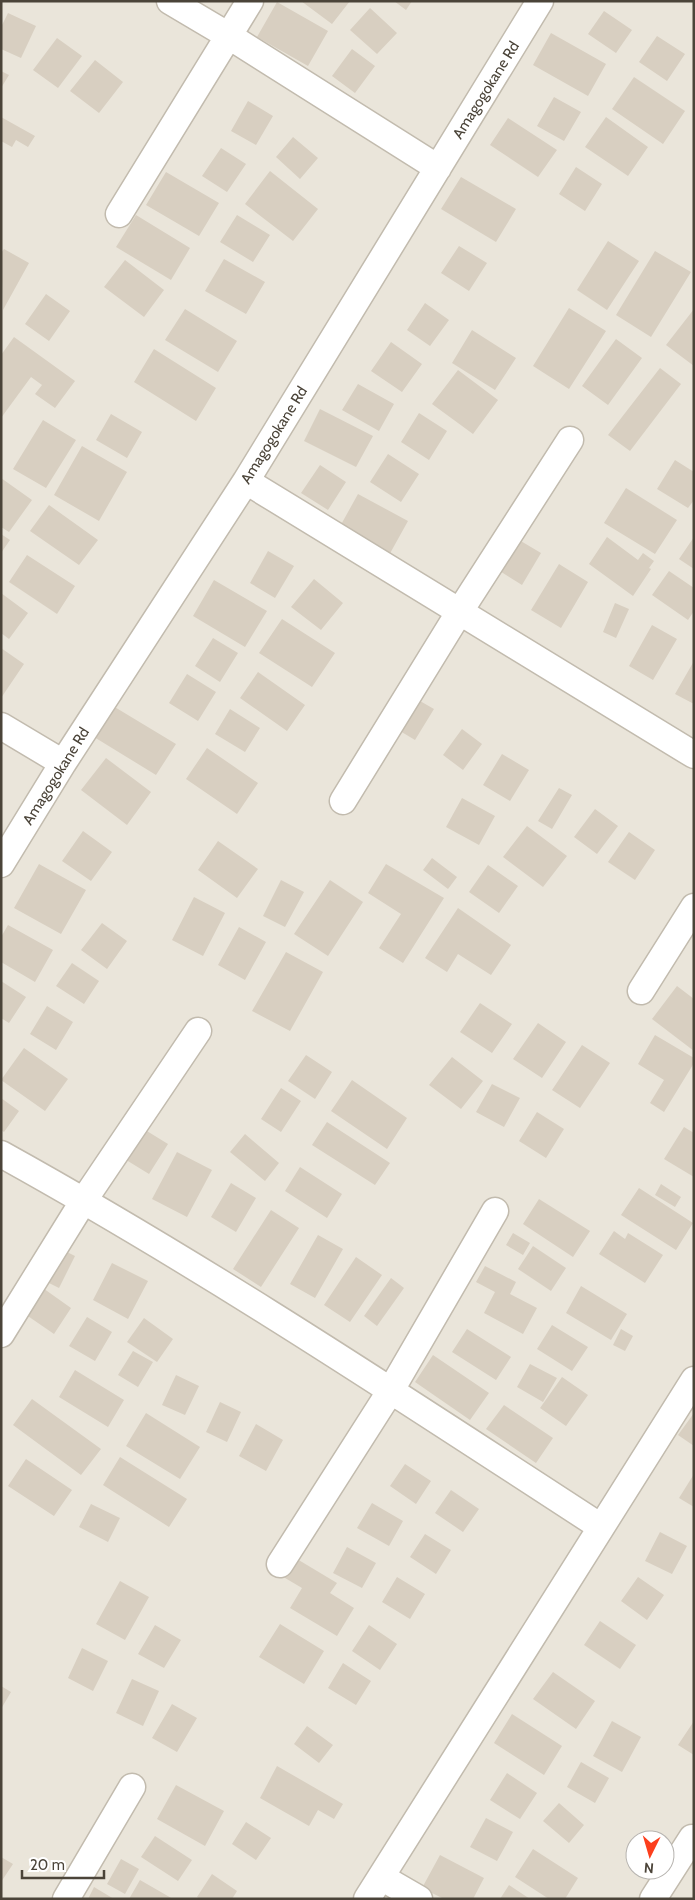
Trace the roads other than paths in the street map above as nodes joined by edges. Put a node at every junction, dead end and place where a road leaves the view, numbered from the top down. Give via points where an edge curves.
1 (170, 1) edge
2 (250, 1) edge
3 (540, 1) edge
4 (229, 36) junction
5 (438, 168) junction
6 (119, 214) dead end
7 (570, 440) dead end
8 (246, 481) junction
9 (460, 611) junction
10 (1, 726) edge
11 (694, 755) edge
12 (63, 763) junction
13 (343, 801) dead end
14 (1, 864) edge
15 (694, 907) edge
16 (641, 991) dead end
17 (198, 1031) dead end
18 (1, 1154) edge
19 (84, 1200) junction
20 (495, 1212) dead end
21 (1, 1334) edge
22 (694, 1380) edge
23 (391, 1390) junction
24 (602, 1527) junction
25 (280, 1564) dead end
26 (132, 1787) dead end
27 (692, 1838) dead end
28 (381, 1877) junction
29 (66, 1899) edge
30 (367, 1899) edge
31 (418, 1899) edge
32 (653, 1899) edge

1 - 4 street
2 - 4 street
3 - 5 street, Amagogokane Rd
4 - 5 street
4 - 6 street
5 - 8 street, Amagogokane Rd
7 - 9 street
8 - 9 street
8 - 12 street, Amagogokane Rd
9 - 11 street
9 - 13 street
10 - 12 street
12 - 14 street, Amagogokane Rd
15 - 16 street
17 - 19 street
18 - 19 street
19 - 21 street
19 - 23 street
20 - 23 street
22 - 24 street
23 - 24 street
23 - 25 street
24 - 28 street
26 - 29 street
27 - 32 street
28 - 30 street
28 - 31 street

